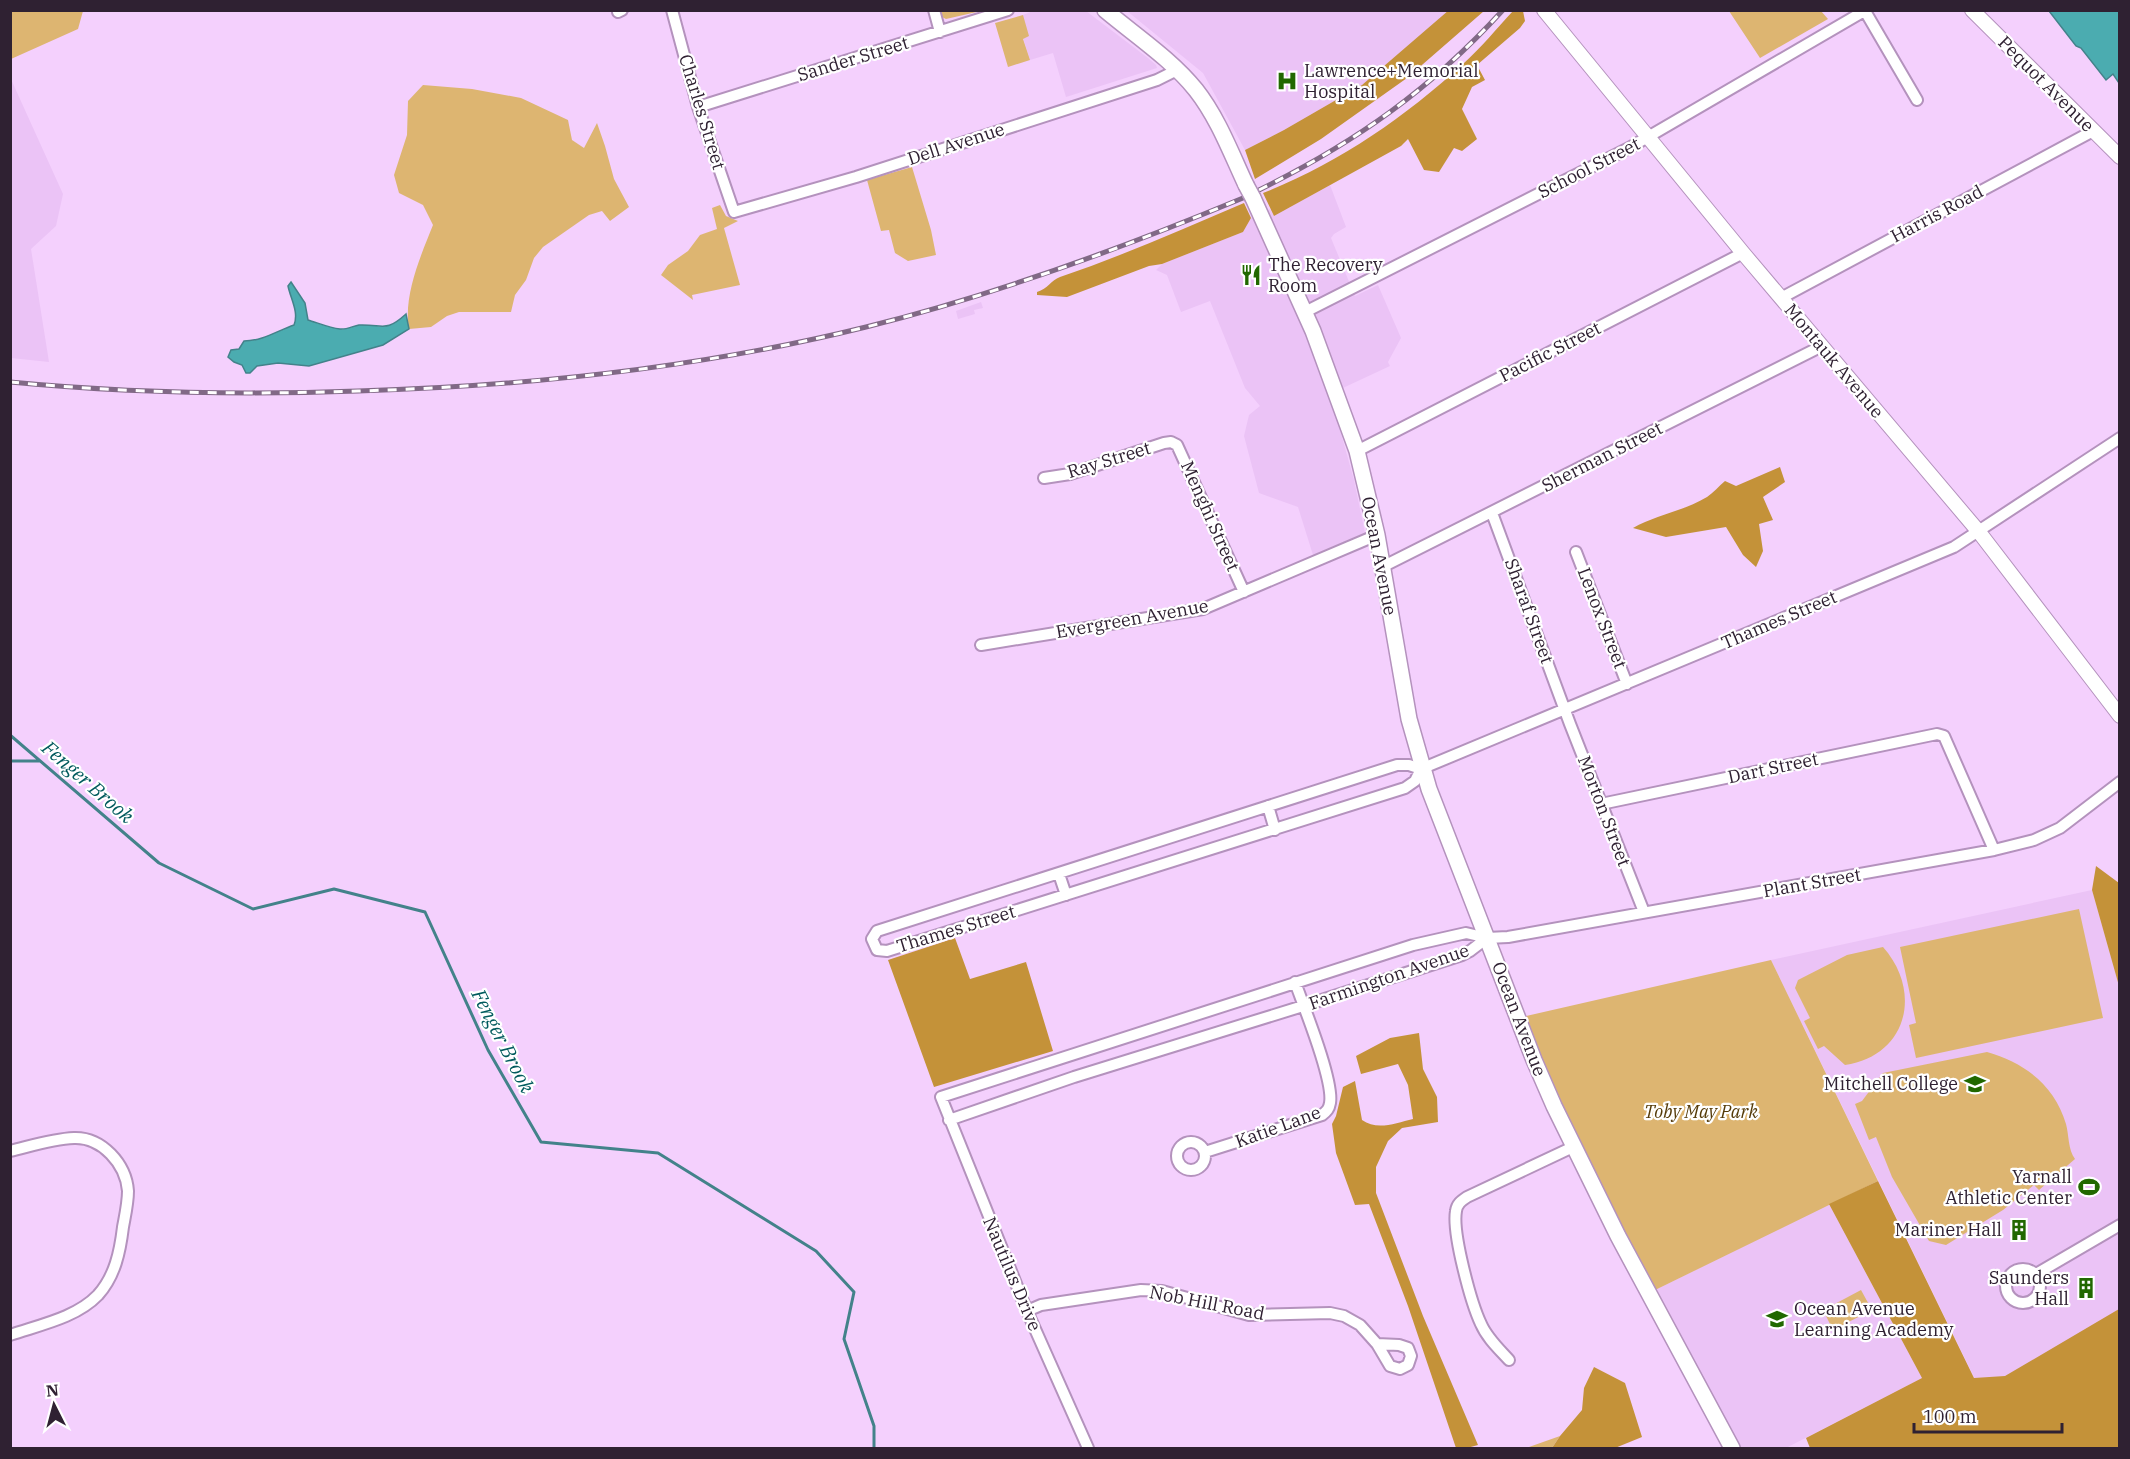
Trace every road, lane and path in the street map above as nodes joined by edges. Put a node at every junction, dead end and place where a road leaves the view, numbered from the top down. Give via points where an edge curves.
1 (672, 10) edge
2 (934, 10) edge
3 (1008, 10) edge
4 (1105, 10) edge
5 (1544, 10) edge
6 (1972, 10) edge
7 (1865, 11) edge
8 (940, 32) junction
9 (1177, 70) junction
10 (1917, 100) dead end
11 (698, 107) junction
12 (2093, 130) junction
13 (1648, 137) junction
14 (2120, 157) edge
15 (734, 212) joint
16 (1743, 253) junction
17 (1781, 298) junction
18 (1305, 312) junction
19 (1822, 346) junction
20 (2120, 438) edge
21 (1173, 443) joint
22 (1357, 451) junction
23 (1044, 478) dead end
24 (1492, 513) junction
25 (1979, 532) junction
26 (1377, 535) junction
27 (1576, 552) dead end
28 (1382, 567) junction
29 (1244, 592) junction
30 (981, 645) dead end
31 (1627, 684) junction
32 (1565, 709) junction
33 (2120, 716) edge
34 (1421, 769) junction
35 (2120, 782) edge
36 (1601, 804) junction
37 (1268, 806) junction
38 (1275, 830) junction
39 (1994, 850) junction
40 (1059, 874) junction
41 (1066, 895) junction
42 (1644, 912) junction
43 (1487, 938) junction
44 (1295, 982) junction
45 (1303, 1006) junction
46 (941, 1097) joint
47 (949, 1120) junction
48 (1573, 1147) junction
49 (10, 1151) edge
50 (1205, 1152) dead end
51 (2120, 1226) edge
52 (2036, 1274) dead end
53 (1027, 1311) junction
54 (10, 1335) edge
55 (1377, 1344) dead end
56 (1509, 1360) dead end
57 (1088, 1449) edge
58 (1732, 1449) edge

1 - 11 street, Charles Street
2 - 8 street
3 - 8 street, Sander Street
4 - 9 main road, Ocean Avenue
5 - 13 street, Montauk Avenue
6 - 12 street, Pequot Avenue
7 - 10 street
7 - 13 street, School Street
8 - 11 street, Sander Street
9 - 15 street, Dell Avenue via 1157,80 856,177
9 - 18 main road, Ocean Avenue via 1209,109
11 - 15 street, Charles Street
12 - 14 street, Pequot Avenue
12 - 17 street, Harris Road
13 - 16 street, Montauk Avenue
13 - 18 street, School Street
16 - 17 street, Montauk Avenue
16 - 22 street, Pacific Street
17 - 19 street, Montauk Avenue
18 - 22 main road, Ocean Avenue
19 - 24 street, Sherman Street
19 - 25 street, Montauk Avenue
20 - 25 street, Thames Street
21 - 23 street, Ray Street
21 - 29 street, Menghi Street via 1182,453
22 - 26 main road, Ocean Avenue
24 - 28 street, Sherman Street
24 - 32 street, Sharaf Street
25 - 31 street, Thames Street via 1954,548
25 - 33 street, Montauk Avenue
26 - 28 main road, Ocean Avenue
26 - 29 street, Evergreen Avenue
27 - 31 street, Lenox Street
28 - 34 main road, Ocean Avenue
29 - 30 street, Evergreen Avenue via 1203,609
31 - 32 street, Thames Street
32 - 34 street, Thames Street
32 - 36 street, Morton Street
34 - 37 street, Thames Street via 1397,765
34 - 38 street, Thames Street via 1415,781 1405,788
34 - 43 main road, Ocean Avenue
35 - 39 street, Plant Street via 2060,828 2034,840
36 - 39 street, Dart Street via 1937,734 1944,736
36 - 42 street, Morton Street
37 - 38 street
37 - 40 street, Thames Street
38 - 41 street, Thames Street
39 - 42 street, Plant Street
40 - 41 street
40 - 41 street, Thames Street via 877,931 872,939 874,947 887,951
42 - 43 street, Plant Street
43 - 44 street, Farmington Avenue via 1466,933 1440,938
43 - 45 street, Farmington Avenue via 1462,955
43 - 48 main road, Ocean Avenue via 1537,1068
44 - 45 street, Katie Lane
44 - 46 street, Farmington Avenue
45 - 47 street, Farmington Avenue
45 - 50 street, Katie Lane via 1328,1084 1328,1109 1322,1115
46 - 47 street, Nautilus Drive
47 - 53 street, Nautilus Drive
48 - 56 street via 1467,1197 1457,1208 1455,1219 1471,1298 1481,1326
48 - 58 main road, Ocean Avenue
49 - 54 street via 51,1140 76,1138 94,1143 116,1160 128,1192 120,1251 112,1275 98,1295 80,1310
51 - 52 street
53 - 55 street, Nob Hill Road via 1041,1305 1141,1290 1162,1291 1249,1315 1344,1316 1360,1325
53 - 57 street, Nautilus Drive

